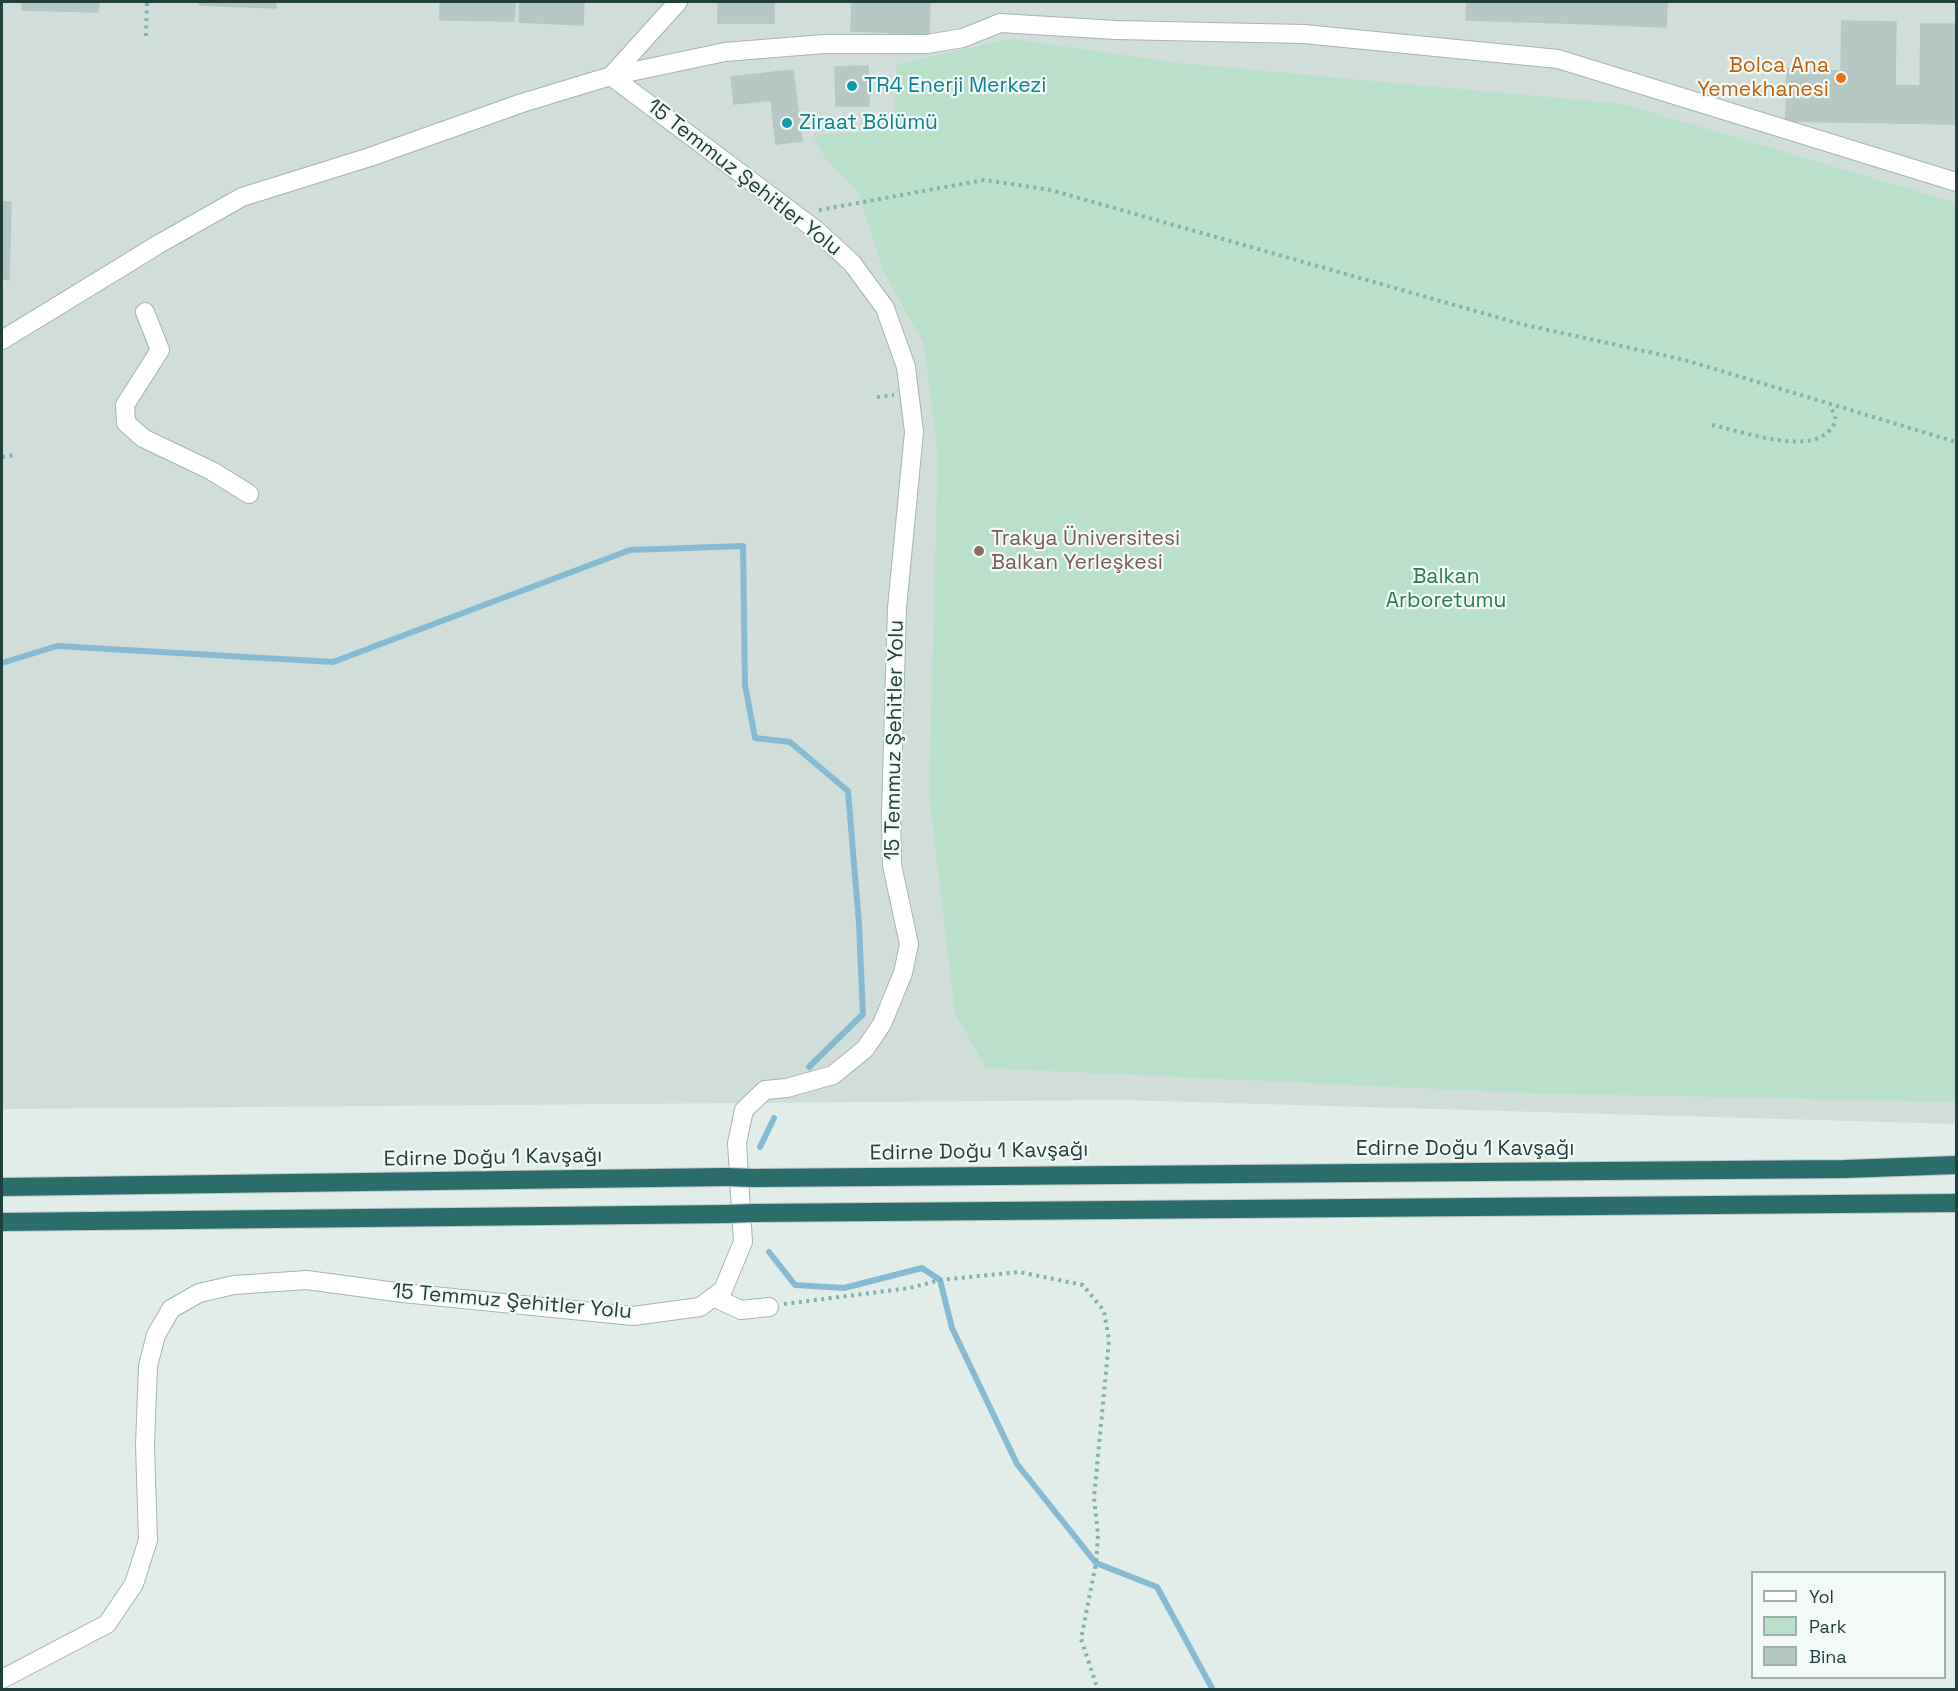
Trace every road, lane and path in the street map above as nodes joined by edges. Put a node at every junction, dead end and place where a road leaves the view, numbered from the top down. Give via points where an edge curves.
1 (147, 2) edge
2 (678, 2) edge
3 (146, 36) dead end
4 (611, 76) junction
5 (1956, 182) edge
6 (794, 214) junction
7 (145, 312) dead end
8 (2, 340) edge
9 (1826, 404) junction
10 (1712, 425) dead end
11 (1956, 442) edge
12 (14, 455) dead end
13 (2, 456) edge
14 (249, 494) dead end
15 (1956, 1165) edge
16 (2, 1188) edge
17 (1956, 1203) edge
18 (2, 1222) edge
19 (713, 1297) junction
20 (769, 1307) joint
21 (2, 1679) edge
22 (1098, 1689) edge

1 - 3 path
2 - 4 street
4 - 5 street via 725,52 824,44 927,44 963,38 1000,23 1304,34 1558,59
4 - 6 street, 15 Temmuz Şehitler Yolu
4 - 8 street via 242,197
6 - 9 path via 984,180 1051,190 1521,324 1685,360
6 - 19 street, 15 Temmuz Şehitler Yolu via 852,263 885,308 906,367 914,432 897,608 891,814 892,865 909,944 903,973 882,1024 865,1049 833,1075 765,1090 744,1110 737,1143 742,1242 723,1290
7 - 14 street via 160,350 125,405 126,423 142,438 212,471
9 - 10 path via 1835,414 1834,425 1823,437 1805,442
9 - 11 path
12 - 13 path
15 - 16 highway, Edirne Doğu 1 Kavşağı, bridge
17 - 18 highway, bridge
19 - 20 street via 741,1310
19 - 21 street, 15 Temmuz Şehitler Yolu via 700,1306 633,1316 307,1280 234,1285 199,1293 171,1309 156,1335 148,1366 148,1540 134,1584 107,1624
20 - 22 path via 994,1272 1019,1272 1083,1285 1104,1311 1109,1340 1094,1498 1096,1563 1081,1638

